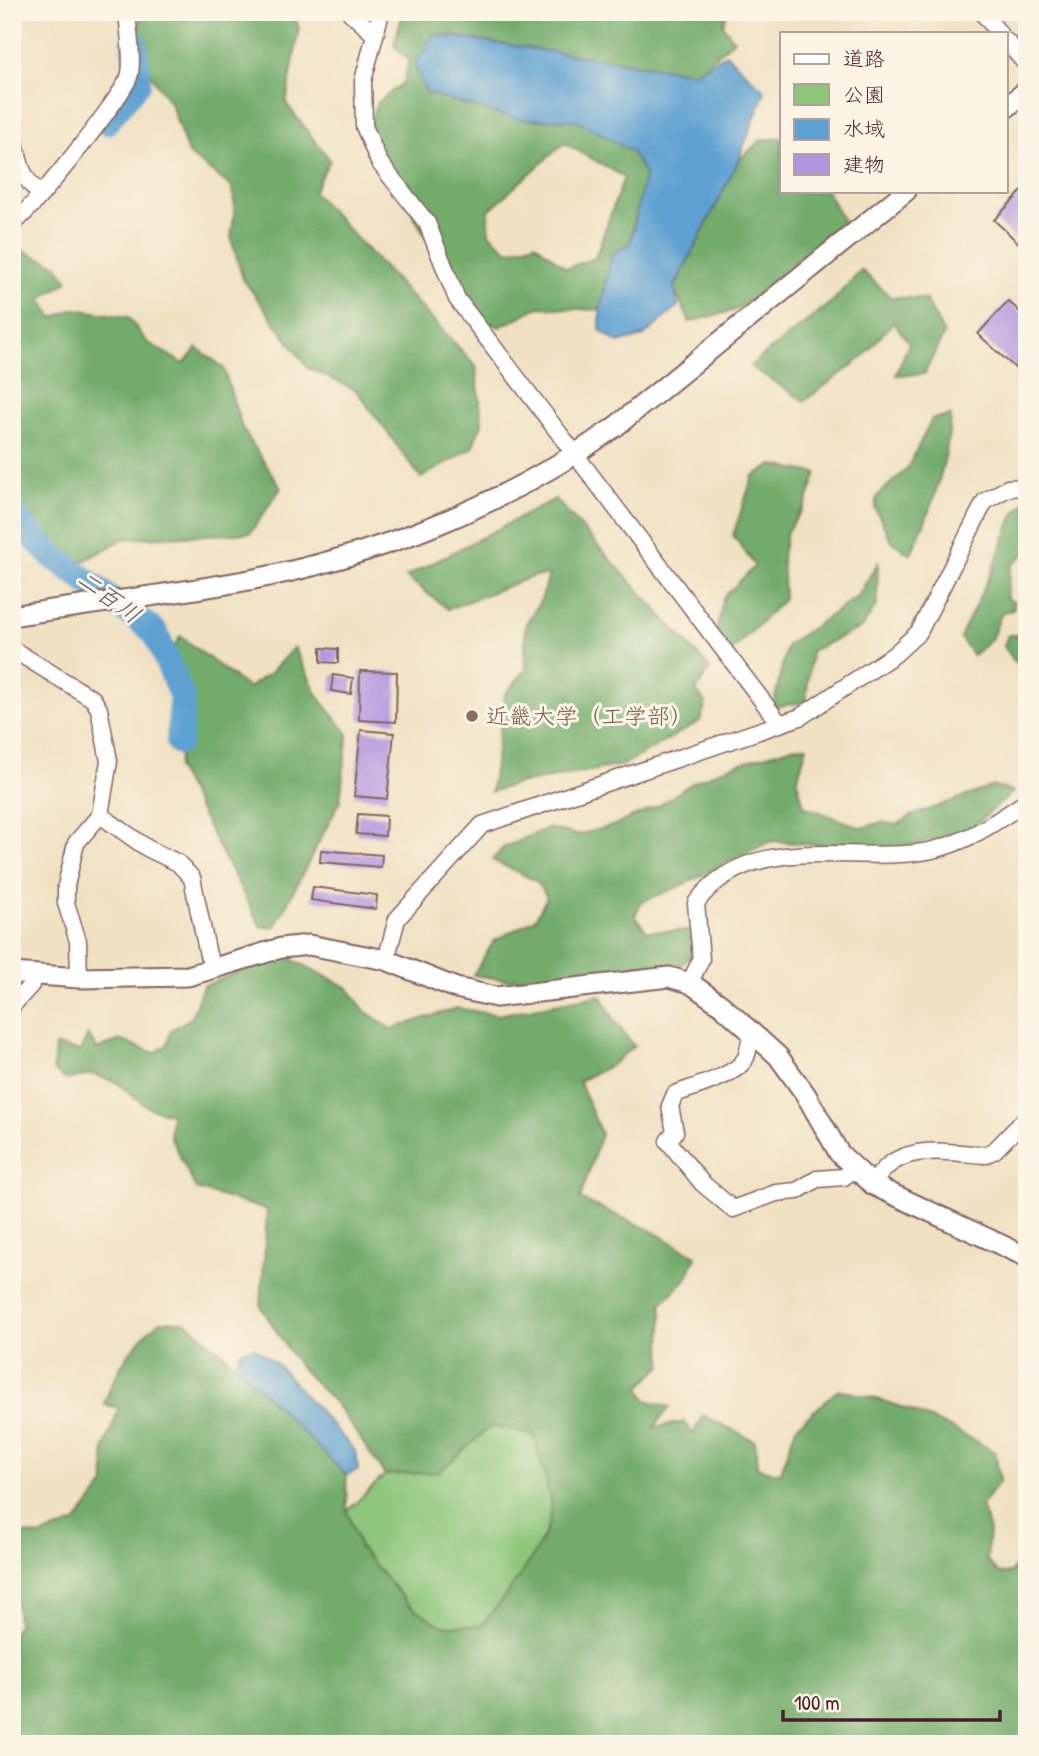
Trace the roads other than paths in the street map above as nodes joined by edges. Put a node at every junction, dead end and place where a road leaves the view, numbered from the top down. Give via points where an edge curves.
1 (127, 12) edge
2 (349, 12) edge
3 (381, 12) edge
4 (982, 12) edge
5 (998, 32) edge
6 (375, 35) junction
7 (1007, 42) edge
8 (1027, 65) edge
9 (1027, 90) edge
10 (1007, 107) edge
11 (12, 129) edge
12 (905, 192) edge
13 (41, 194) junction
14 (12, 224) edge
15 (574, 456) junction
16 (1027, 487) edge
17 (12, 616) edge
18 (12, 649) edge
19 (780, 724) junction
20 (1026, 804) edge
21 (100, 815) junction
22 (386, 960) junction
23 (214, 968) junction
24 (22, 975) edge
25 (79, 978) junction
26 (690, 983) junction
27 (12, 1006) edge
28 (754, 1034) junction
29 (1027, 1116) edge
30 (853, 1170) junction
31 (873, 1185) junction
32 (1027, 1257) edge

1 - 13 street via 130,75
2 - 6 street
3 - 6 street
4 - 5 street
6 - 15 street via 363,81 364,126 379,162 427,223 457,299
7 - 8 street
9 - 10 street
11 - 13 street via 22,172
12 - 15 street via 740,328
13 - 14 street
15 - 17 street via 500,497 400,538 325,561 245,581
15 - 19 street
16 - 19 street via 1008,488 985,501 919,632 907,644 800,717
18 - 21 street via 93,699 99,709 109,761
19 - 22 street via 482,825 397,919
20 - 26 street via 977,835 931,850 890,856 801,852 739,868 710,884 696,903 701,959
21 - 23 street via 178,863 191,878
21 - 25 street via 76,843 66,886 66,904 78,942
22 - 23 street via 309,945 281,948
22 - 26 street via 456,988 496,997 669,977
23 - 25 street via 188,976
24 - 25 street
24 - 27 street via 31,985
26 - 28 street
28 - 30 street via 778,1056
28 - 30 street via 748,1041 746,1059 736,1069 675,1094 670,1106 675,1132 668,1142 702,1184 733,1209 776,1193 797,1191 817,1179 844,1177
29 - 31 street via 985,1155 918,1150 890,1164
30 - 31 street
31 - 32 street

